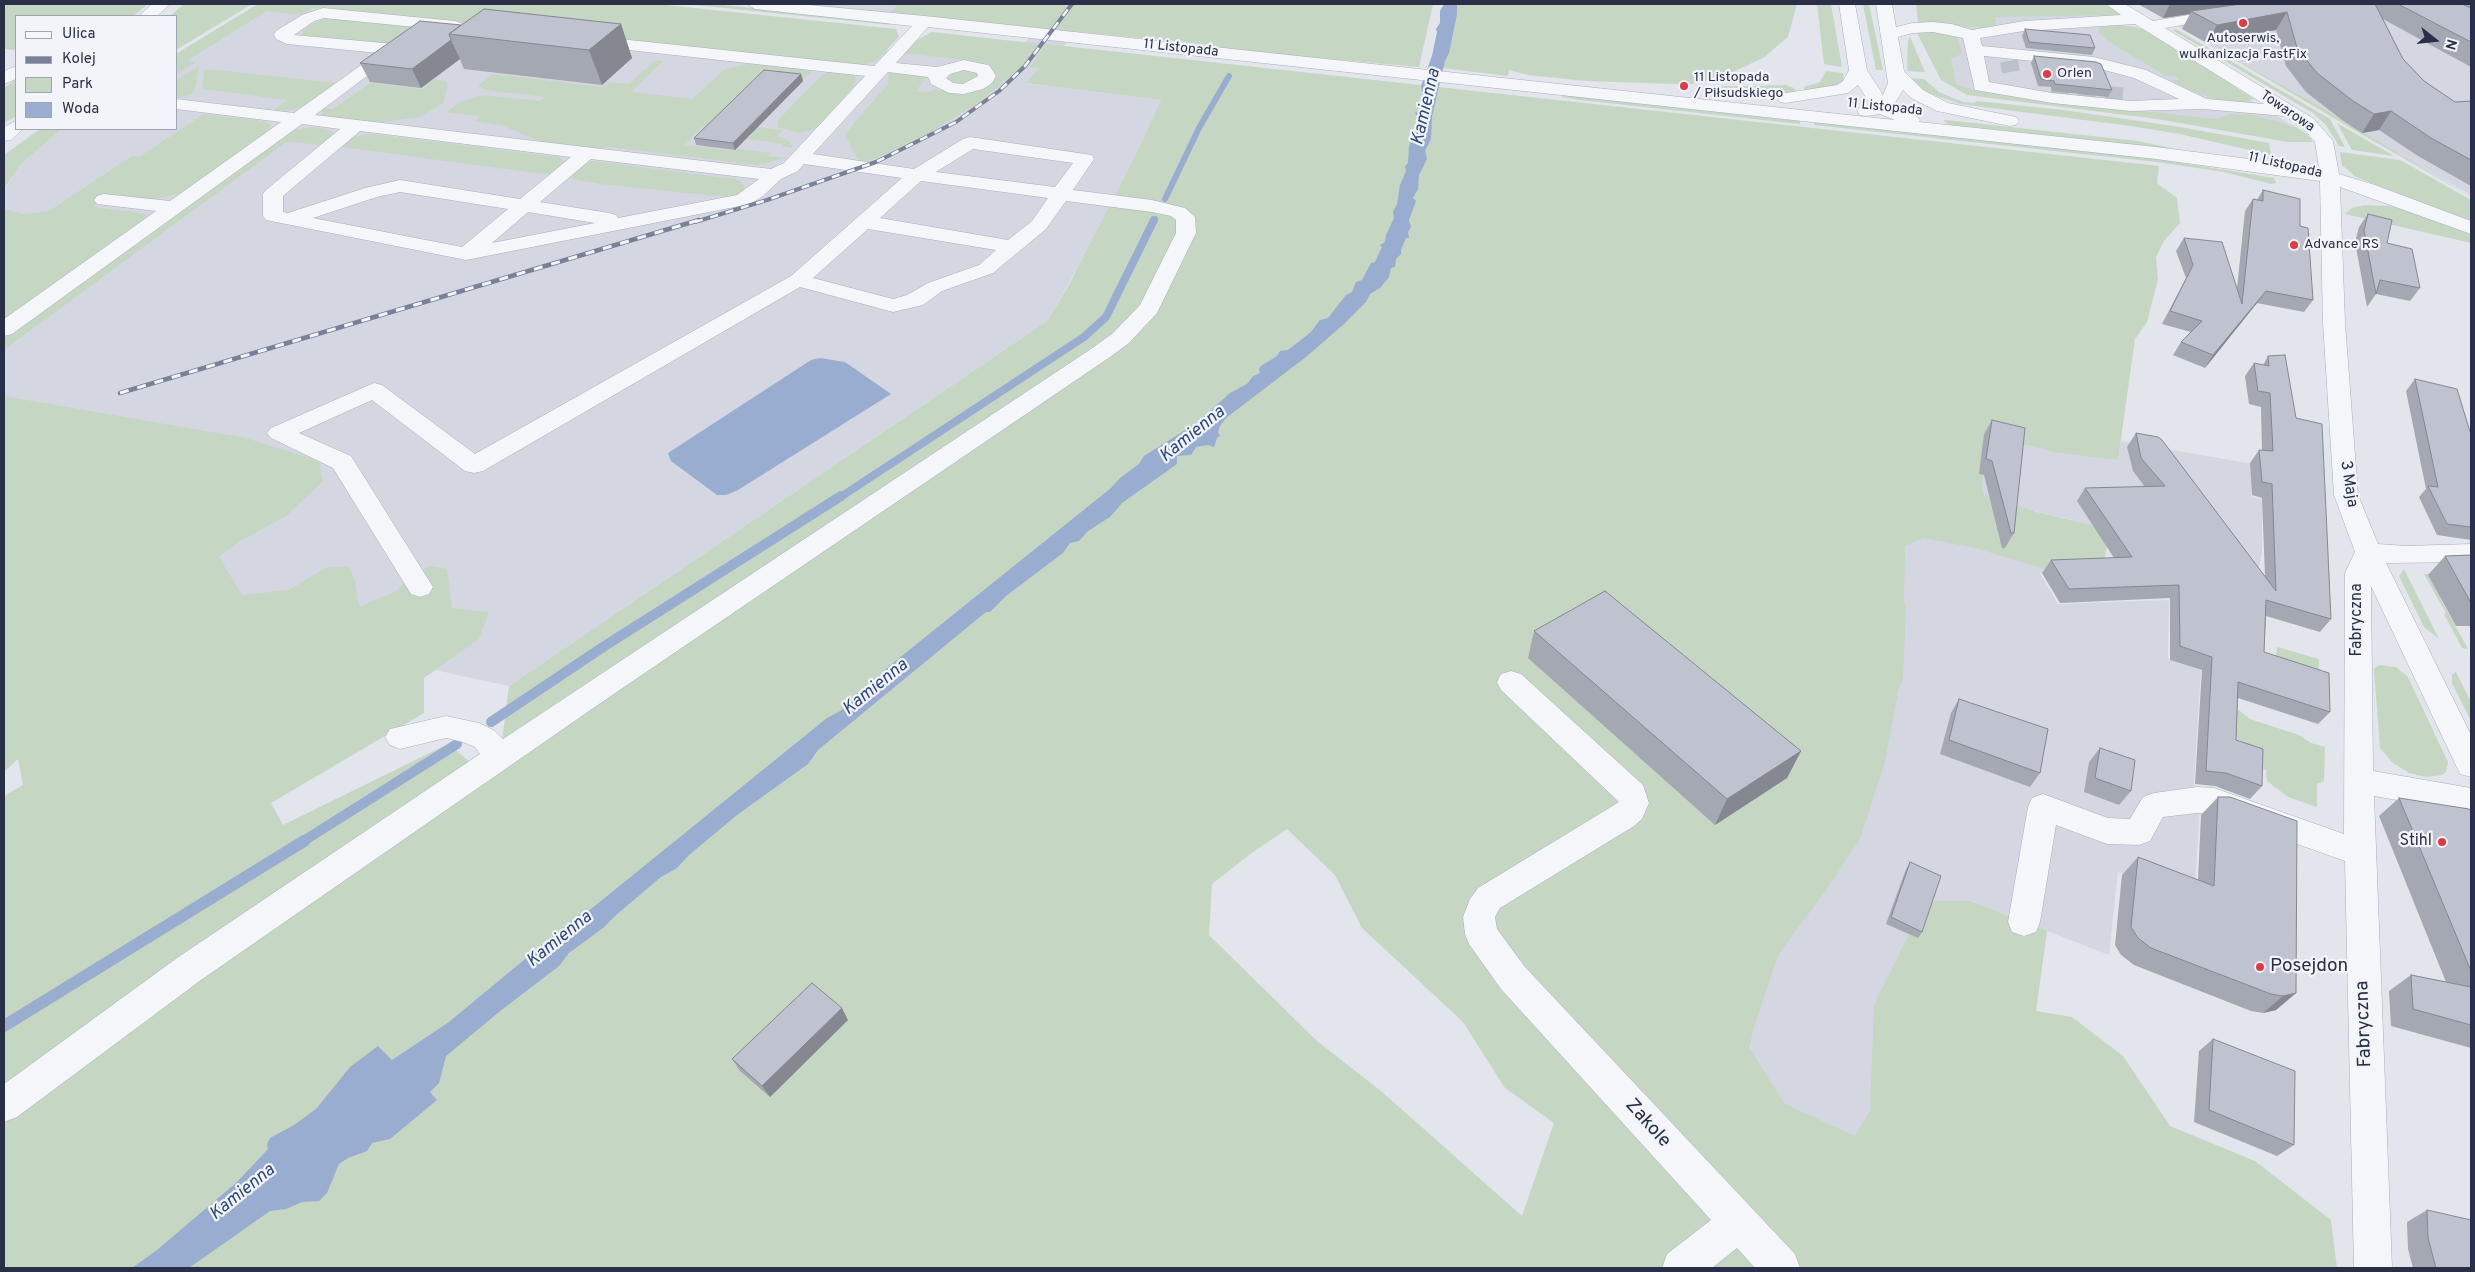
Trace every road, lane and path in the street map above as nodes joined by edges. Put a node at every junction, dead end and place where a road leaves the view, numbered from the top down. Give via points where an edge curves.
1 (162, 4) edge
2 (755, 4) edge
3 (1847, 4) edge
4 (1884, 4) edge
5 (2114, 4) edge
6 (2234, 13) edge
7 (148, 15) edge
8 (925, 21) junction
9 (431, 23) junction
10 (2080, 23) junction
11 (2145, 23) junction
12 (468, 27) edge
13 (1890, 34) junction
14 (2095, 37) dead end
15 (575, 39) edge
16 (2110, 49) dead end
17 (394, 50) junction
18 (1999, 57) junction
19 (14, 61) edge
20 (879, 69) junction
21 (1858, 70) junction
22 (940, 73) dead end
23 (1896, 73) junction
24 (2140, 74) junction
25 (4, 79) edge
26 (1998, 89) junction
27 (2051, 90) tunnel mouth
28 (2016, 92) junction
29 (1607, 94) junction
30 (1786, 98) junction
31 (2140, 101) junction
32 (178, 104) edge
33 (2203, 104) junction
34 (1882, 108) junction
35 (2291, 112) junction
36 (1816, 117) junction
37 (297, 119) junction
38 (2010, 121) junction
39 (355, 126) junction
40 (15, 127) edge
41 (1944, 130) junction
42 (4, 136) edge
43 (586, 154) junction
44 (800, 158) junction
45 (917, 174) junction
46 (774, 175) junction
47 (2330, 176) junction
48 (1061, 194) junction
49 (104, 200) dead end
50 (524, 205) junction
51 (175, 207) junction
52 (288, 220) junction
53 (628, 222) junction
54 (866, 222) junction
55 (2471, 228) edge
56 (1013, 247) junction
57 (466, 254) junction
58 (798, 280) junction
59 (4, 329) edge
60 (2368, 552) junction
61 (2471, 553) edge
62 (420, 587) dead end
63 (1511, 682) dead end
64 (400, 737) dead end
65 (500, 757) junction
66 (2471, 765) edge
67 (2358, 780) junction
68 (2471, 800) edge
69 (2359, 853) junction
70 (2024, 922) dead end
71 (4, 1104) edge
72 (1738, 1223) junction
73 (1681, 1268) edge
74 (1781, 1268) edge
75 (2373, 1268) edge

1 - 7 street
2 - 8 street, 11 Listopada
3 - 21 street
4 - 13 street
5 - 11 street, Towarowa
6 - 11 street
8 - 20 street
8 - 29 street, 11 Listopada
9 - 12 street
9 - 17 street
9 - 17 street via 323,13 308,18 282,35 288,39
10 - 11 street
10 - 14 street
10 - 18 street via 2024,26
11 - 35 street, Towarowa
13 - 18 street via 1912,28 1952,29
13 - 23 street
15 - 20 street
16 - 24 street
17 - 37 street
18 - 24 street via 2094,62
18 - 26 street
18 - 26 street via 1980,86
18 - 28 street
19 - 25 street
20 - 22 street
20 - 44 street
21 - 30 street via 1850,84 1842,89
21 - 34 street
23 - 34 street via 1894,91
23 - 38 street via 1916,94 1943,107
24 - 31 street
24 - 33 street
26 - 28 street
27 - 28 street via 2038,88
28 - 31 street via 2062,99
29 - 30 street, 11 Listopada
29 - 36 street, 11 Listopada
30 - 34 street, 11 Listopada
31 - 33 street
32 - 37 street
33 - 35 street
34 - 36 street
34 - 38 street, 11 Listopada
34 - 41 street
35 - 47 street, Towarowa via 2308,123 2324,141
36 - 41 street, 11 Listopada
37 - 39 street
37 - 51 street
38 - 47 street, 11 Listopada via 2182,143
39 - 43 street
39 - 52 street via 273,194 273,216
40 - 42 street
41 - 47 street, 11 Listopada
43 - 46 street
43 - 50 street
44 - 45 street
44 - 46 street via 786,172
45 - 48 street
45 - 48 street via 970,143 1085,159
45 - 54 street
46 - 53 street via 743,200
47 - 55 street
47 - 60 street, 3 Maja via 2334,323 2346,495
48 - 56 street via 1039,225
48 - 65 street via 1168,209 1185,216 1186,233 1162,286 1137,322 1102,352
49 - 51 street
50 - 52 street via 400,186
50 - 53 street
50 - 57 street
51 - 59 street
52 - 57 street
53 - 57 street
54 - 56 street
54 - 58 street
56 - 58 street via 986,269 935,287 915,300 893,306
58 - 62 street via 474,465 374,390 279,433 342,462
60 - 61 street via 2406,556
60 - 66 street, 3 Maja
60 - 67 street, Fabryczna via 2358,573
63 - 72 street, Zakole via 1632,794 1634,803 1623,817 1485,902 1478,917 1481,934 1514,978
64 - 65 street via 446,727 469,731 485,740
65 - 71 street via 189,969
67 - 68 street
67 - 69 street, Fabryczna
69 - 70 street via 2214,801 2154,806 2139,832 2107,831 2043,807
69 - 75 street, Fabryczna
72 - 73 street
72 - 74 street, Zakole

